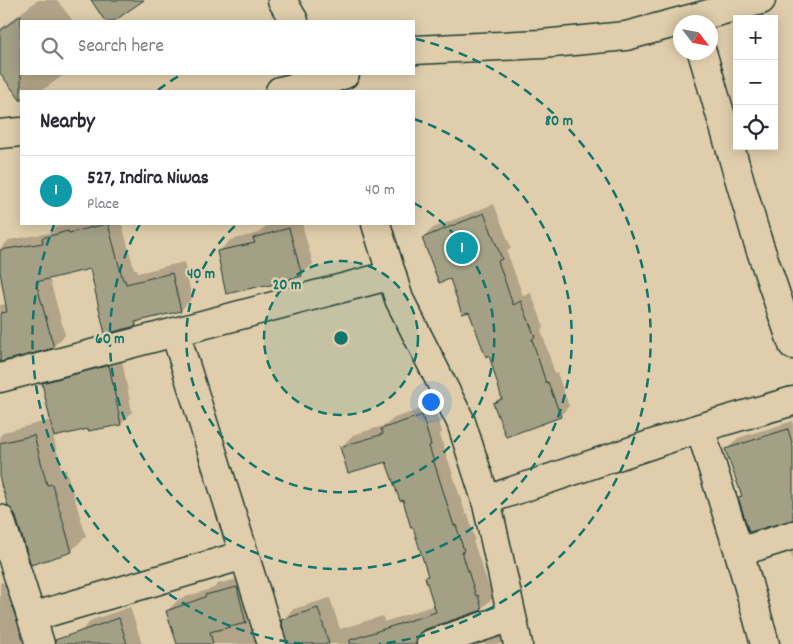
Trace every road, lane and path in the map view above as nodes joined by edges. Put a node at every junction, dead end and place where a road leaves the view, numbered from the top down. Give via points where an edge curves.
1 (282, 0) edge
2 (762, 0) edge
3 (692, 13) edge
4 (293, 20) edge
5 (415, 50) edge
6 (704, 60) edge
7 (330, 80) edge
8 (285, 90) edge
9 (20, 132) edge
10 (0, 134) edge
11 (376, 225) edge
12 (392, 275) junction
13 (174, 332) junction
14 (793, 345) edge
15 (0, 378) edge
16 (793, 401) edge
17 (700, 428) junction
18 (486, 500) junction
19 (0, 520) edge
20 (793, 535) edge
21 (739, 552) junction
22 (244, 555) junction
23 (32, 617) junction
24 (511, 617) junction
25 (40, 644) edge
26 (272, 644) edge
27 (431, 644) edge
28 (518, 644) edge
29 (765, 644) edge

1 - 4 street
2 - 3 street
3 - 5 street via 626,36
6 - 14 street via 757,239
7 - 8 street
9 - 10 street
11 - 12 street
12 - 13 street
12 - 18 street via 399,299 461,422
13 - 15 street
13 - 22 street
16 - 17 street
17 - 18 street
17 - 21 street
18 - 24 street
19 - 23 street
20 - 21 street
21 - 29 street
22 - 23 street
22 - 26 street
23 - 25 street
24 - 27 street
24 - 28 street

